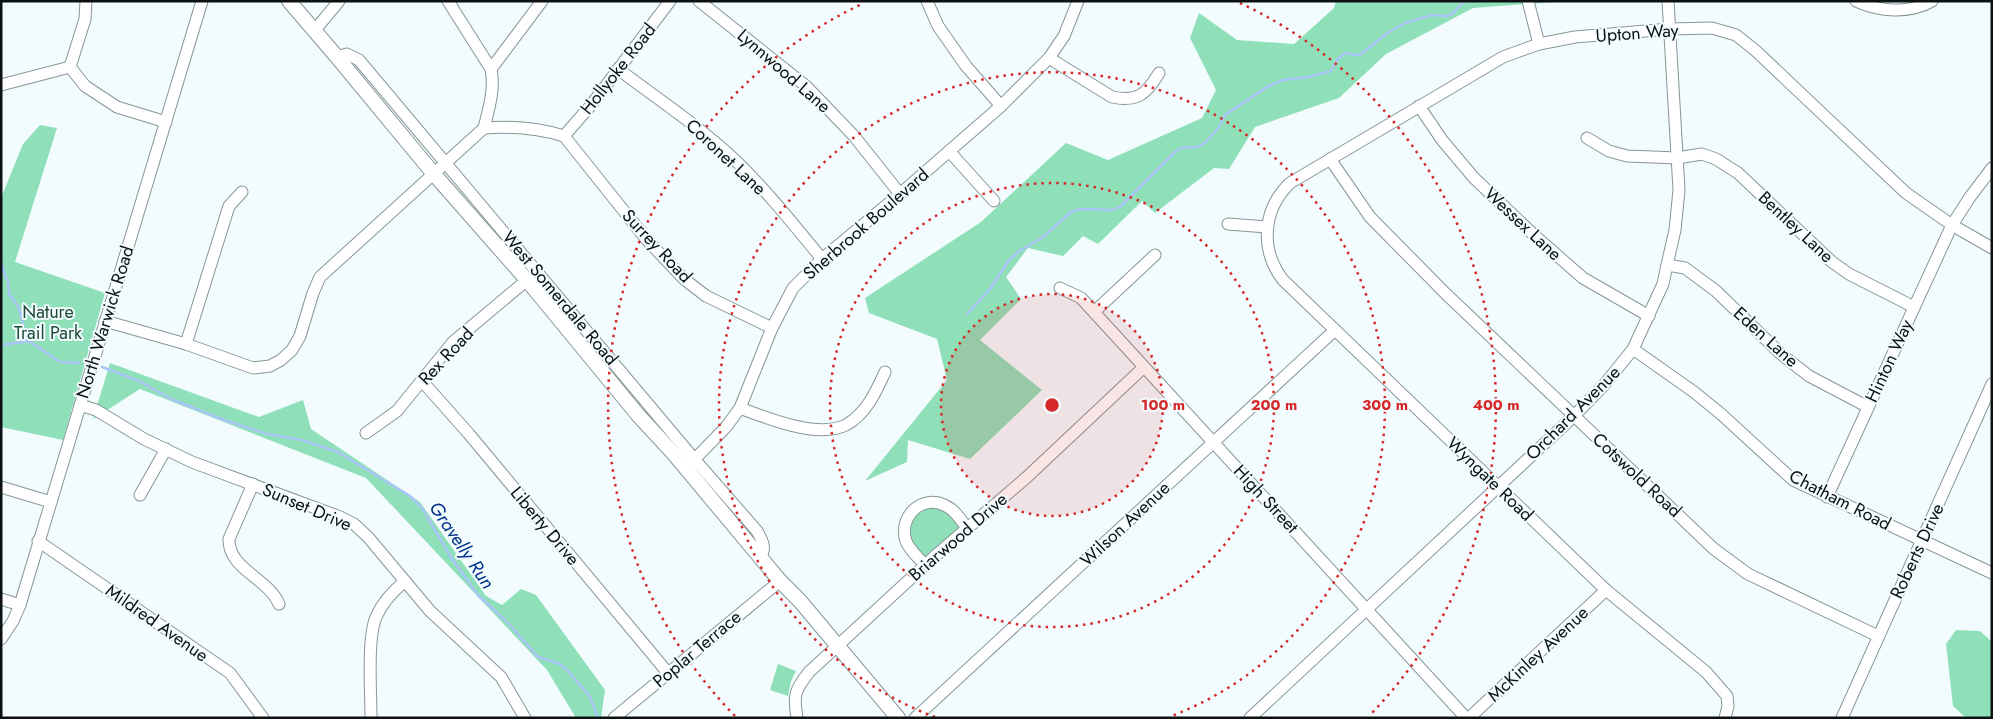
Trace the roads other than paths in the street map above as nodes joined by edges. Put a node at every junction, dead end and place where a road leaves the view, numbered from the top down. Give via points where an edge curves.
1 (86, 1) edge
2 (202, 1) edge
3 (289, 1) edge
4 (339, 1) edge
5 (448, 1) edge
6 (542, 1) edge
7 (670, 1) edge
8 (699, 1) edge
9 (928, 1) edge
10 (1078, 1) edge
11 (1528, 1) edge
12 (1668, 1) edge
13 (1856, 1) edge
14 (1932, 1) edge
15 (1670, 29) junction
16 (315, 30) junction
17 (1539, 44) junction
18 (338, 56) junction
19 (1049, 58) junction
20 (70, 67) junction
21 (491, 68) junction
22 (618, 69) junction
23 (1159, 73) dead end
24 (1, 85) edge
25 (1001, 106) junction
26 (1419, 106) junction
27 (166, 122) junction
28 (484, 128) junction
29 (564, 136) junction
30 (1588, 138) dead end
31 (949, 152) junction
32 (1677, 158) junction
33 (1330, 159) junction
34 (444, 163) junction
35 (1992, 168) edge
36 (433, 173) junction
37 (242, 192) dead end
38 (900, 194) junction
39 (994, 202) dead end
40 (1228, 224) dead end
41 (1952, 225) junction
42 (1267, 227) junction
43 (1992, 248) edge
44 (1155, 255) dead end
45 (822, 259) junction
46 (1667, 265) junction
47 (527, 280) junction
48 (1060, 288) dead end
49 (1914, 307) junction
50 (1094, 312) junction
51 (1649, 316) junction
52 (106, 321) junction
53 (772, 328) junction
54 (1336, 330) junction
55 (186, 344) junction
56 (1632, 349) junction
57 (1144, 367) junction
58 (885, 372) dead end
59 (422, 381) junction
60 (1992, 384) edge
61 (80, 405) junction
62 (1868, 407) junction
63 (740, 408) junction
64 (1574, 416) junction
65 (366, 433) dead end
66 (1213, 443) junction
67 (166, 449) junction
68 (690, 464) junction
69 (253, 484) junction
70 (1498, 486) junction
71 (1, 487) edge
72 (140, 495) dead end
73 (1827, 497) junction
74 (51, 502) junction
75 (968, 528) junction
76 (38, 541) junction
77 (1922, 541) junction
78 (925, 565) junction
79 (1992, 573) edge
80 (405, 580) junction
81 (780, 581) junction
82 (1606, 590) junction
83 (1, 599) edge
84 (279, 604) dead end
85 (20, 605) junction
86 (1367, 609) junction
87 (1878, 636) junction
88 (1, 639) edge
89 (837, 645) junction
90 (668, 673) junction
91 (263, 718) edge
92 (370, 718) edge
93 (525, 718) edge
94 (614, 718) edge
95 (798, 718) edge
96 (898, 718) edge
97 (915, 718) edge
98 (1250, 718) edge
99 (1468, 718) edge
100 (1725, 718) edge
101 (1842, 718) edge

1 - 20 street via 85,19
2 - 27 street, North Warwick Road
3 - 16 main road, West Somerdale Road
4 - 16 street
5 - 21 street
6 - 21 street
7 - 22 street, Hollyoke Road
8 - 38 street, Lynnwood Lane via 806,86 854,136
9 - 25 street via 938,26 966,66
10 - 19 street, Sherbrook Boulevard via 1064,36
11 - 17 street
12 - 15 street, Orchard Avenue
13 - 14 street via 1881,9 1907,10
15 - 17 street, Upton Way via 1574,37
15 - 32 street, Orchard Avenue
15 - 41 street, Upton Way via 1712,28 1736,35 1906,193
16 - 18 main road, West Somerdale Road
17 - 26 street, Upton Way via 1503,58
18 - 34 street, West Somerdale Road via 347,54 359,60
18 - 36 main road, West Somerdale Road
19 - 23 street via 1122,99 1136,98 1152,86
19 - 25 street, Sherbrook Boulevard
20 - 24 street
20 - 27 street via 85,86 117,107
21 - 28 street via 491,99
22 - 29 street, Hollyoke Road
22 - 45 street, Coronet Lane via 735,160
25 - 31 street, Sherbrook Boulevard
26 - 33 street, Upton Way
26 - 51 street, Wessex Lane via 1474,178 1535,236 1583,278
27 - 52 street, North Warwick Road
28 - 29 street via 506,126 547,130
28 - 34 street
29 - 53 street, Surrey Road via 647,240 684,279 706,296
30 - 32 street, Bentley Lane via 1609,151 1627,156
31 - 38 street, Sherbrook Boulevard
31 - 39 street
32 - 46 street, Orchard Avenue via 1679,190
32 - 49 street, Bentley Lane via 1702,154 1716,159 1738,173 1832,262
33 - 42 street, Upton Way via 1282,191 1274,203
33 - 64 street, Cotswold Road via 1370,217 1444,293
34 - 36 street
34 - 68 street, West Somerdale Road via 543,278
35 - 41 street, Hinton Way
36 - 47 main road, West Somerdale Road
36 - 55 street via 320,276 300,336 281,360 270,366 253,368
37 - 55 street via 230,206
38 - 45 street, Sherbrook Boulevard
40 - 42 street
41 - 43 street, Upton Way
41 - 49 street, Hinton Way
42 - 54 street, Wyngate Road via 1269,253 1276,271
44 - 50 street
45 - 53 street, Sherbrook Boulevard via 793,288
46 - 51 street, Orchard Avenue via 1663,284
46 - 62 street, Eden Lane via 1685,268 1716,291 1781,354 1809,376
47 - 59 street, Rex Road via 454,342
47 - 68 main road, West Somerdale Road via 612,385
48 - 50 street, High Street via 1081,298
49 - 62 street, Hinton Way
50 - 57 street, High Street
51 - 56 street, Orchard Avenue
52 - 55 street
52 - 61 street, North Warwick Road
53 - 63 street, Sherbrook Boulevard
54 - 66 street, Wilson Avenue
54 - 70 street, Wyngate Road
56 - 64 street, Orchard Avenue
56 - 73 street, Chatham Road via 1694,392 1793,480
57 - 66 street, High Street
57 - 75 street, Briarwood Drive
58 - 63 street via 875,396 860,413 846,424 828,429 775,421
59 - 65 street, Rex Road via 397,411
59 - 90 street, Liberty Drive
60 - 77 street, Roberts Drive
61 - 67 street, Sunset Drive via 96,410
61 - 74 street, North Warwick Road
62 - 73 street, Hinton Way
63 - 68 street, Sherbrook Boulevard
64 - 70 street, Orchard Avenue
64 - 87 street, Cotswold Road via 1714,549 1748,574
66 - 86 street, High Street
66 - 97 street, Wilson Avenue
67 - 69 street, Sunset Drive
67 - 72 street
68 - 81 main road, West Somerdale Road
69 - 80 street, Sunset Drive via 354,524
69 - 84 street via 229,539 228,549 233,558 268,587
70 - 82 street, Wyngate Road
70 - 86 street, Orchard Avenue
71 - 74 street
73 - 77 street, Chatham Road
74 - 76 street, North Warwick Road
75 - 78 street, Briarwood Drive
75 - 78 street via 955,512 940,503 927,502 914,509 905,523 906,542
76 - 85 street, North Warwick Road
76 - 91 street, Mildred Avenue via 230,674
77 - 79 street, Chatham Road
77 - 87 street, Roberts Drive
78 - 89 street, Briarwood Drive
80 - 92 street via 386,600 372,632
80 - 93 street, Sunset Drive via 430,611 502,677
81 - 89 main road, West Somerdale Road
81 - 90 street, Poplar Terrace
82 - 99 street, McKinley Avenue
82 - 100 street, Wyngate Road via 1722,688 1728,706
83 - 85 street
85 - 88 street, North Warwick Road
86 - 98 street, Orchard Avenue
86 - 99 street, High Street
87 - 101 street, Roberts Drive
89 - 95 street, Briarwood Drive via 797,687 794,699
89 - 96 main road, West Somerdale Road
90 - 94 street, Poplar Terrace

